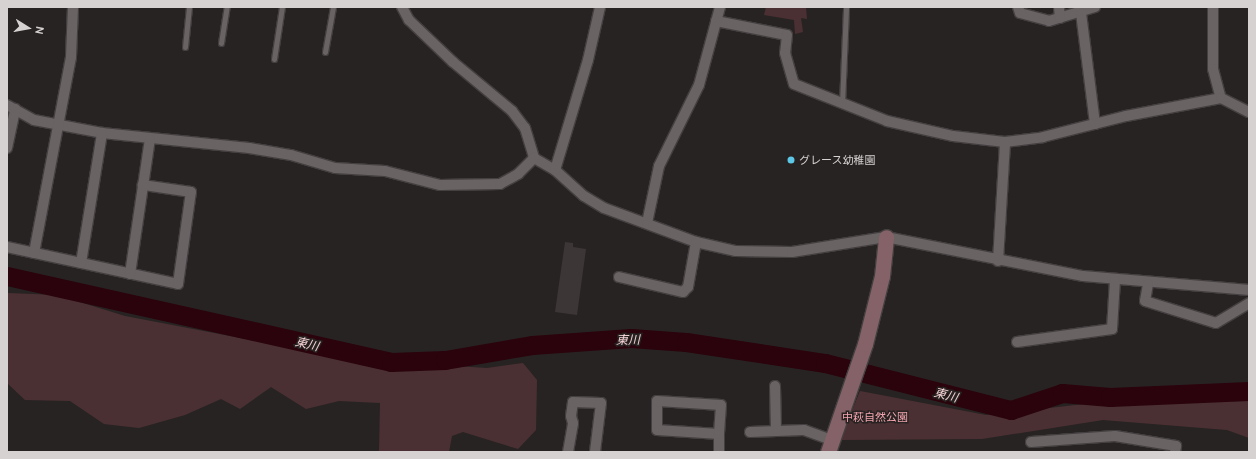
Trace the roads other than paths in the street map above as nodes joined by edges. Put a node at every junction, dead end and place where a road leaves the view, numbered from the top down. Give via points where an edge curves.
1 (73, 7) edge
2 (189, 7) edge
3 (227, 7) edge
4 (282, 7) edge
5 (333, 7) edge
6 (403, 7) edge
7 (600, 7) edge
8 (720, 7) edge
9 (846, 7) edge
10 (1018, 7) edge
11 (1059, 7) edge
12 (1095, 7) edge
13 (1213, 7) edge
14 (1081, 13) junction
15 (1060, 18) junction
16 (716, 21) junction
17 (221, 43) dead end
18 (185, 47) dead end
19 (325, 52) dead end
20 (274, 59) dead end
21 (1221, 98) junction
22 (842, 104) junction
23 (11, 107) edge
24 (1249, 112) edge
25 (1095, 124) junction
26 (59, 125) junction
27 (102, 133) junction
28 (150, 139) junction
29 (1005, 142) junction
30 (7, 148) edge
31 (534, 158) junction
32 (555, 170) junction
33 (143, 185) junction
34 (647, 223) junction
35 (886, 237) junction
36 (696, 242) junction
37 (7, 247) edge
38 (34, 253) junction
39 (998, 261) junction
40 (81, 263) junction
41 (130, 274) junction
42 (619, 277) dead end
43 (1115, 280) junction
44 (1148, 284) junction
45 (1249, 290) edge
46 (1249, 303) edge
47 (1017, 342) dead end
48 (774, 386) dead end
49 (776, 431) junction
50 (750, 432) dead end
51 (719, 434) junction
52 (1031, 442) dead end
53 (830, 446) edge
54 (568, 452) edge
55 (595, 452) edge
56 (719, 452) edge
57 (1175, 452) edge

1 - 26 street via 71,57
2 - 18 lane
3 - 17 lane
4 - 20 lane
5 - 19 lane
6 - 31 street via 409,20 453,62 512,111 524,128
7 - 32 street via 588,60
8 - 16 street
9 - 22 lane
10 - 15 street via 1020,13 1049,21
11 - 15 street
12 - 14 street
13 - 21 street via 1213,68
14 - 15 street
14 - 25 street
16 - 22 street via 788,35 785,53 794,84
16 - 34 street via 699,85 659,166
21 - 24 street
21 - 25 street
22 - 29 street via 902,124 953,136
23 - 26 street via 34,120
23 - 30 street
25 - 29 street via 1043,137
26 - 27 street
26 - 38 street
27 - 28 street
27 - 40 street
28 - 31 street via 249,148 291,155 334,168 385,171 440,185 500,184 518,174
28 - 33 street
29 - 39 street
31 - 32 street
32 - 34 street via 584,196 604,208
33 - 41 street
33 - 41 street via 191,192 178,284
34 - 36 street
35 - 36 street via 792,252 736,250
35 - 39 street
35 - 53 street via 882,276 864,344
36 - 42 street via 688,286 683,292
37 - 38 street
38 - 40 street
39 - 43 street
40 - 41 street
43 - 44 street
43 - 47 street via 1112,329
44 - 45 street
44 - 46 street via 1145,301 1216,322
48 - 49 street
49 - 50 street
49 - 53 street via 804,430
51 - 51 street via 721,405 657,401 657,430
51 - 56 street
52 - 57 street via 1115,436 1176,446
54 - 55 street via 573,423 573,402 601,403

